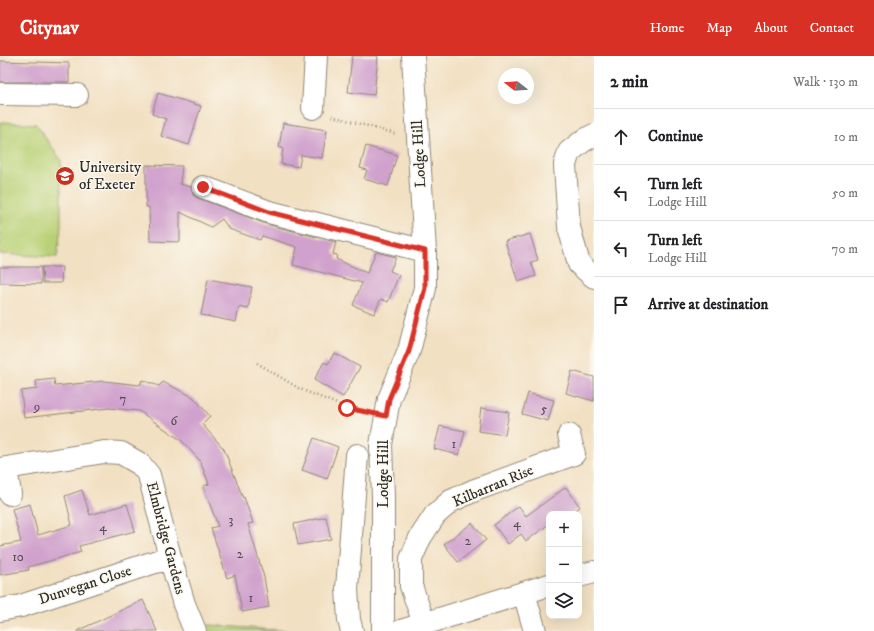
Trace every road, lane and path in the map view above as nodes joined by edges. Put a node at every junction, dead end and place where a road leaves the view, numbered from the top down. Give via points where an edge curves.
1 (316, 56) edge
2 (413, 56) edge
3 (0, 94) edge
4 (77, 95) dead end
5 (313, 108) joint
6 (594, 135) edge
7 (418, 140) junction
8 (203, 187) dead end
9 (425, 251) junction
10 (594, 277) edge
11 (257, 363) dead end
12 (386, 416) junction
13 (574, 451) dead end
14 (357, 456) dead end
15 (3, 468) edge
16 (10, 494) dead end
17 (170, 557) junction
18 (594, 572) edge
19 (582, 575) edge
20 (546, 586) edge
21 (524, 593) junction
22 (0, 610) edge
23 (409, 629) edge
24 (195, 631) edge
25 (352, 631) edge
26 (383, 631) edge
27 (535, 631) edge

1 - 5 street
2 - 7 street, Lodge Hill
3 - 4 street
5 - 7 path via 329,115
6 - 10 street via 569,152 565,165 568,227 579,264
7 - 9 street, Lodge Hill
8 - 9 street via 269,212
9 - 12 street, Lodge Hill via 425,288 409,351 389,399
11 - 12 path via 300,389 347,408
12 - 26 street, Lodge Hill via 381,444 384,504
13 - 23 street, Kilbarran Rise via 451,501 436,515 420,538 411,558
14 - 25 street via 347,589
15 - 16 street, Elmbridge Gardens
15 - 17 street, Elmbridge Gardens via 104,452 121,453 140,464 149,475
17 - 22 street, Dunvegan Close via 21,606
17 - 24 street, Elmbridge Gardens
18 - 19 street
20 - 21 street
21 - 23 street
21 - 27 street

